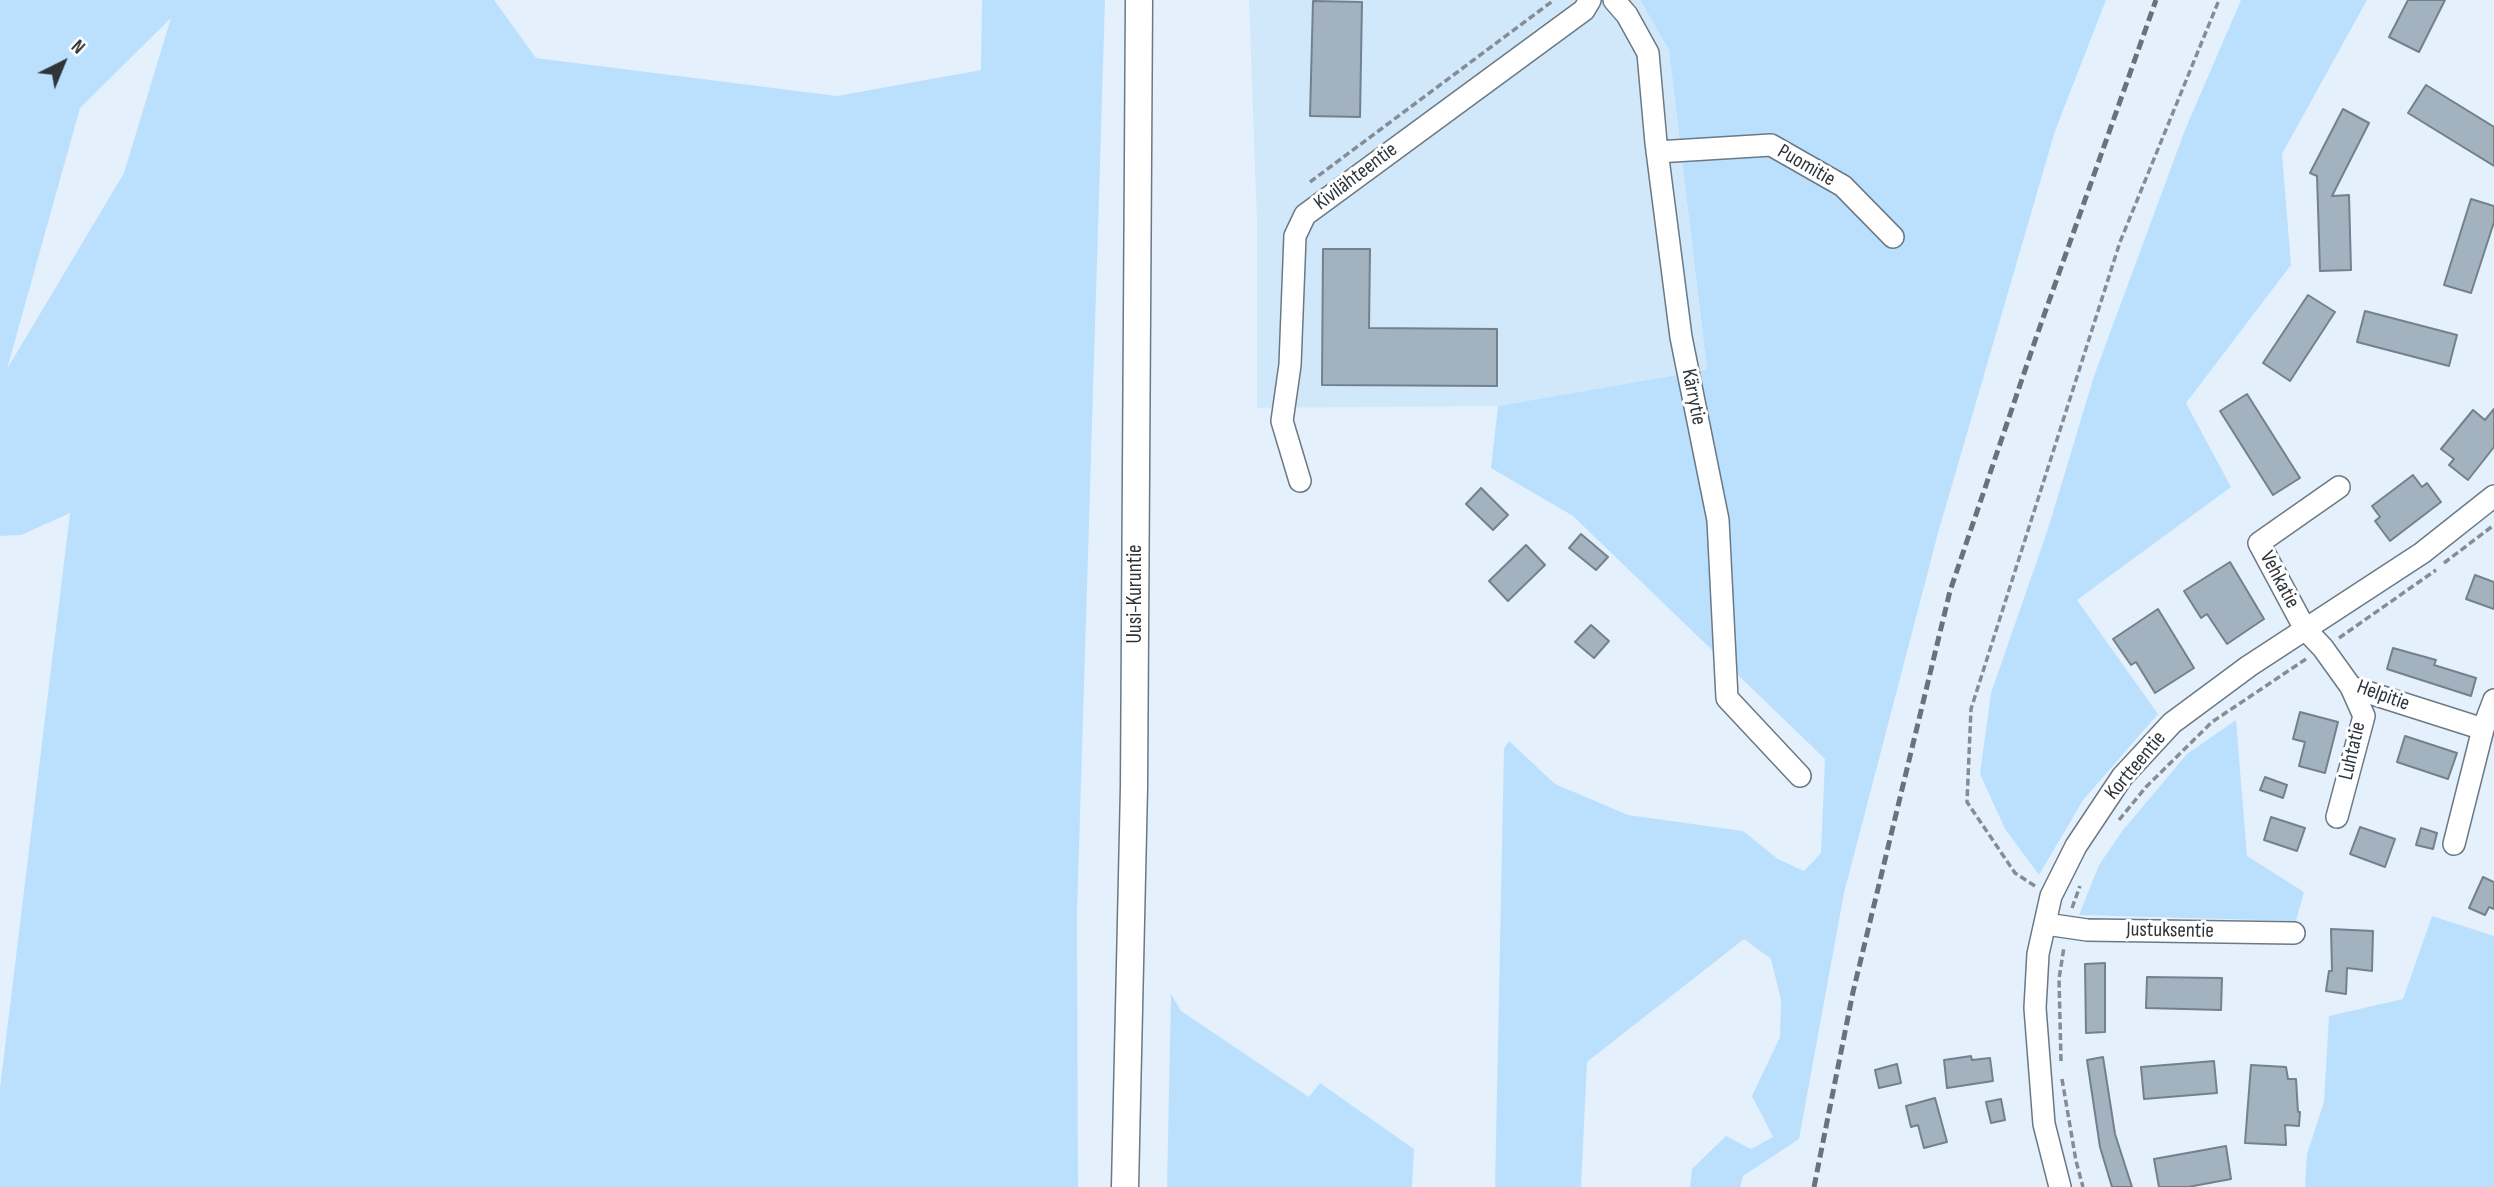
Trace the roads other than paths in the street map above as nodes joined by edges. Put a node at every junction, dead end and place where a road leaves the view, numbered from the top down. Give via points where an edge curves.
1 (1139, 0) edge
2 (1590, 0) edge
3 (1614, 0) edge
4 (1657, 152) junction
5 (1893, 237) dead end
6 (1300, 481) dead end
7 (2339, 486) dead end
8 (2494, 496) edge
9 (2305, 629) junction
10 (2351, 687) junction
11 (2494, 700) edge
12 (2483, 729) junction
13 (1800, 776) dead end
14 (2337, 817) dead end
15 (2454, 844) dead end
16 (2057, 925) junction
17 (2294, 933) dead end
18 (1125, 1187) edge
19 (2060, 1187) edge

1 - 18 main road, Uusi-Kuruntie via 1135,787
2 - 6 street, Kivilähteentie via 1584,10 1305,215 1295,236 1290,365 1282,421
3 - 4 street, Kärrytie via 1648,52
4 - 5 street, Puomitie via 1771,145 1843,186
4 - 13 street, Kärrytie via 1681,337 1718,520 1727,698
7 - 9 street, Vehkatie via 2259,543
8 - 9 street, Kortteentie via 2422,553
9 - 10 street, Helpitie
9 - 16 street, Kortteentie via 2172,723 2122,777 2076,846 2051,896
10 - 12 street, Helpitie
10 - 14 street, Luhtatie via 2364,716
11 - 12 street
12 - 15 street
16 - 17 street, Justuksentie via 2087,930
16 - 19 street, Kortteentie via 2038,954 2035,1008 2045,1124

